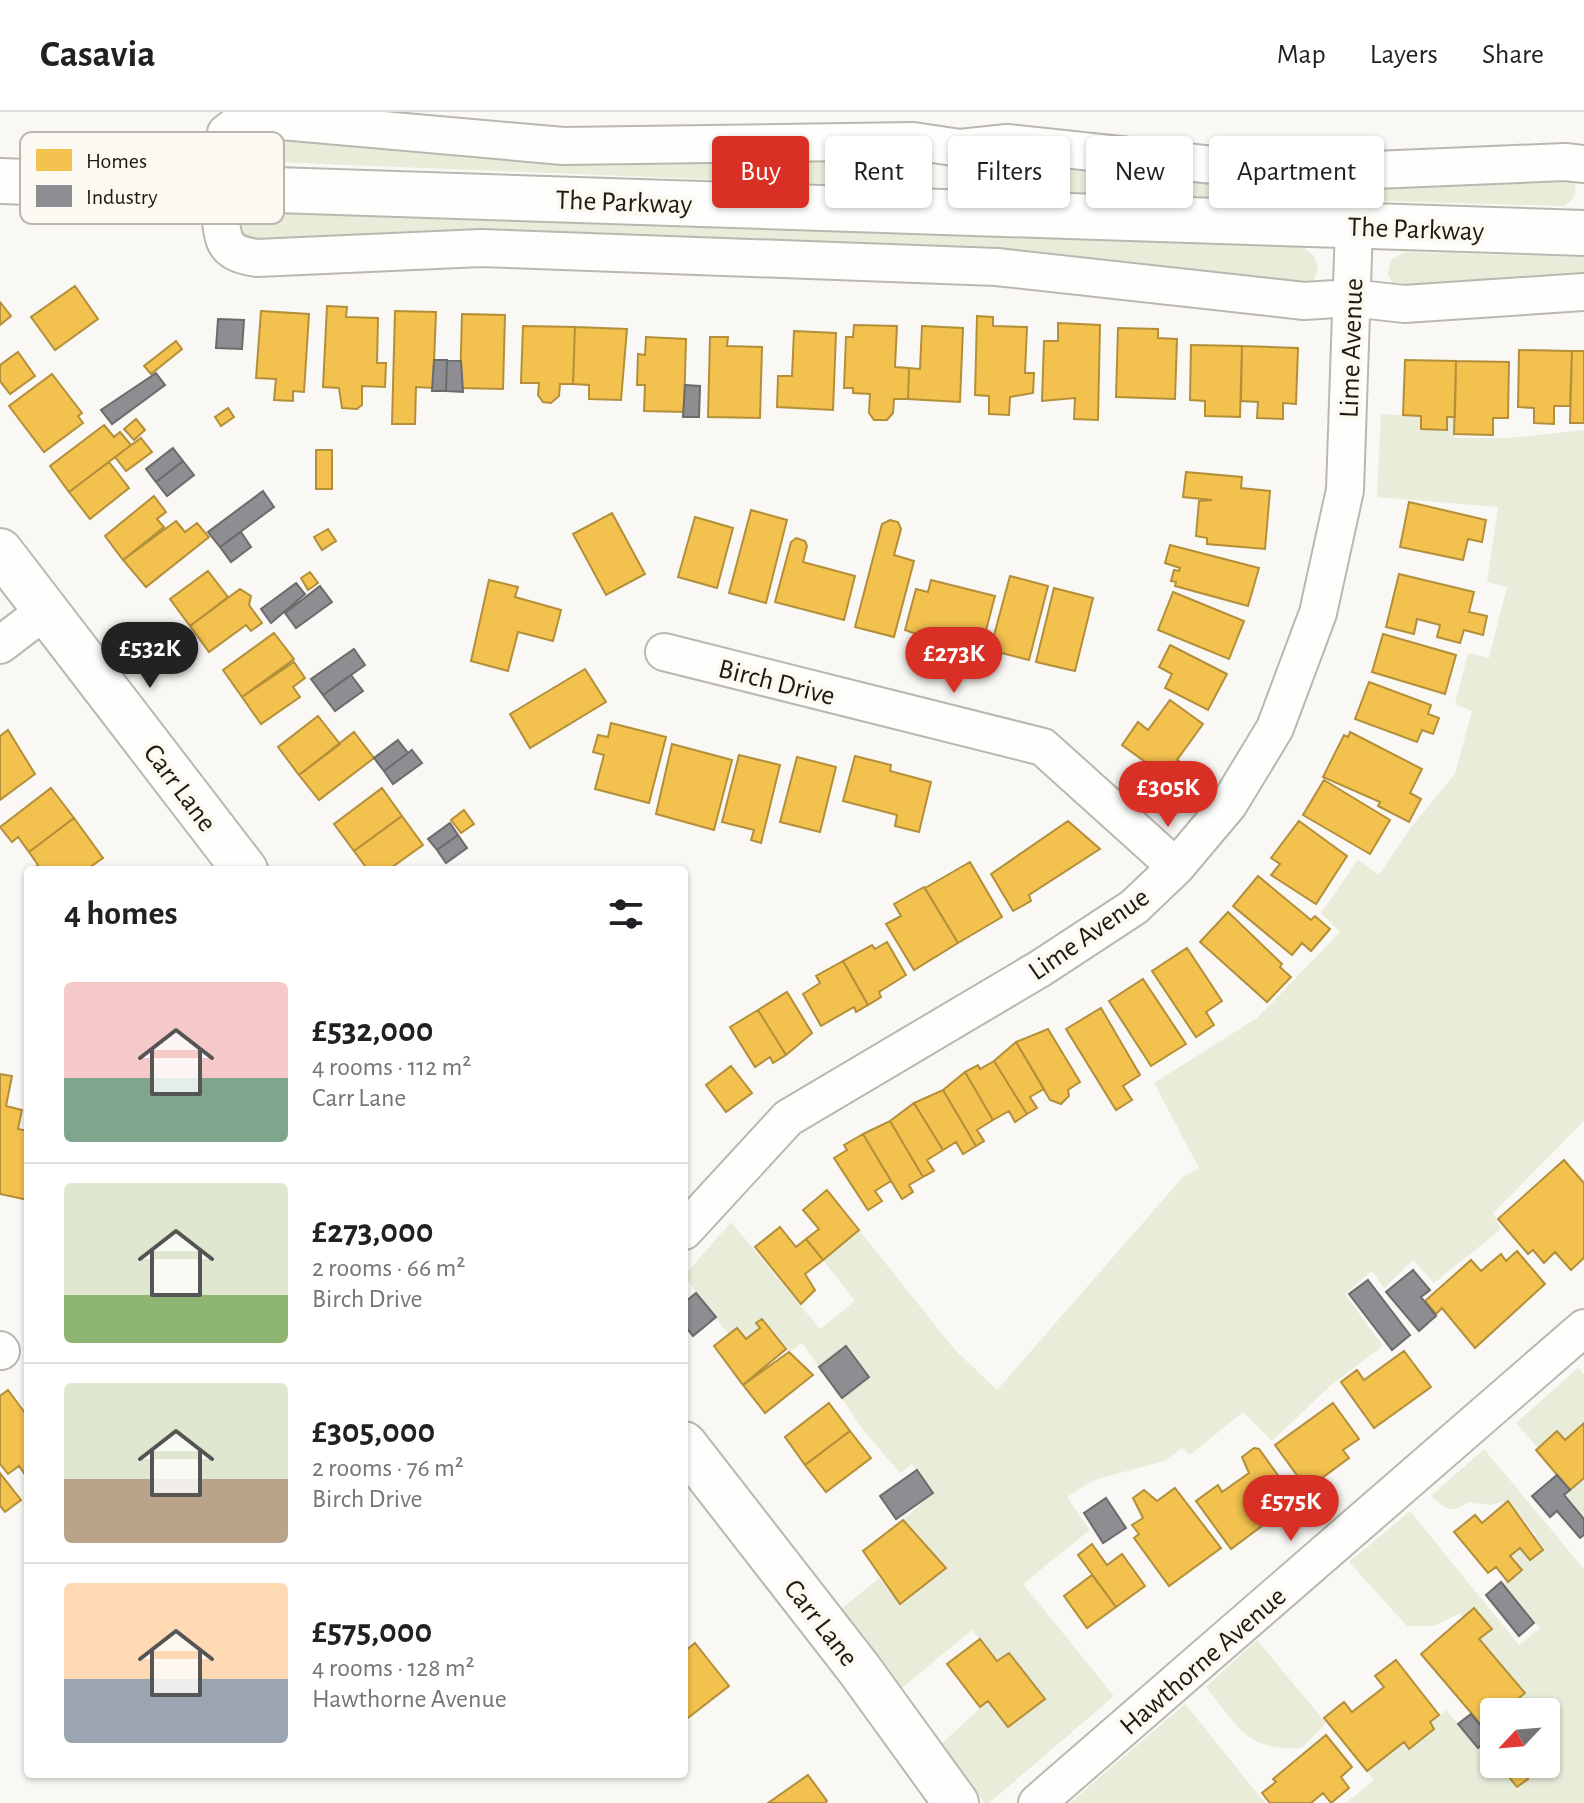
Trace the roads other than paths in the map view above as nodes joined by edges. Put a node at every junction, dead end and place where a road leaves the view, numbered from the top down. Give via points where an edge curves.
1 (227, 132) edge
2 (1584, 164) edge
3 (0, 181) edge
4 (20, 182) edge
5 (284, 189) edge
6 (224, 224) edge
7 (1354, 226) junction
8 (1584, 233) edge
9 (1584, 292) edge
10 (1351, 298) junction
11 (0, 551) edge
12 (46, 610) junction
13 (0, 645) edge
14 (664, 652) dead end
15 (242, 866) edge
16 (1176, 867) junction
17 (688, 1227) edge
18 (1584, 1328) edge
19 (688, 1449) edge
20 (956, 1803) edge
21 (1037, 1803) edge

1 - 2 street via 240,122 259,119 563,146 913,141 960,148 1007,143 1327,172
3 - 4 street, The Parkway
5 - 7 street, The Parkway
6 - 10 street via 225,241 237,254 257,258 481,248 997,267 1304,301
7 - 8 street, The Parkway
7 - 10 street, Lime Avenue
9 - 10 street via 1404,304
10 - 16 street, Lime Avenue via 1345,490 1318,613 1275,728 1229,804
11 - 12 street, Carr Lane
12 - 13 street
12 - 15 street, Carr Lane
14 - 16 street, Birch Drive via 1043,747
16 - 17 street, Lime Avenue via 1134,907 1041,968 788,1118
18 - 21 street, Hawthorne Avenue
19 - 20 street, Carr Lane

